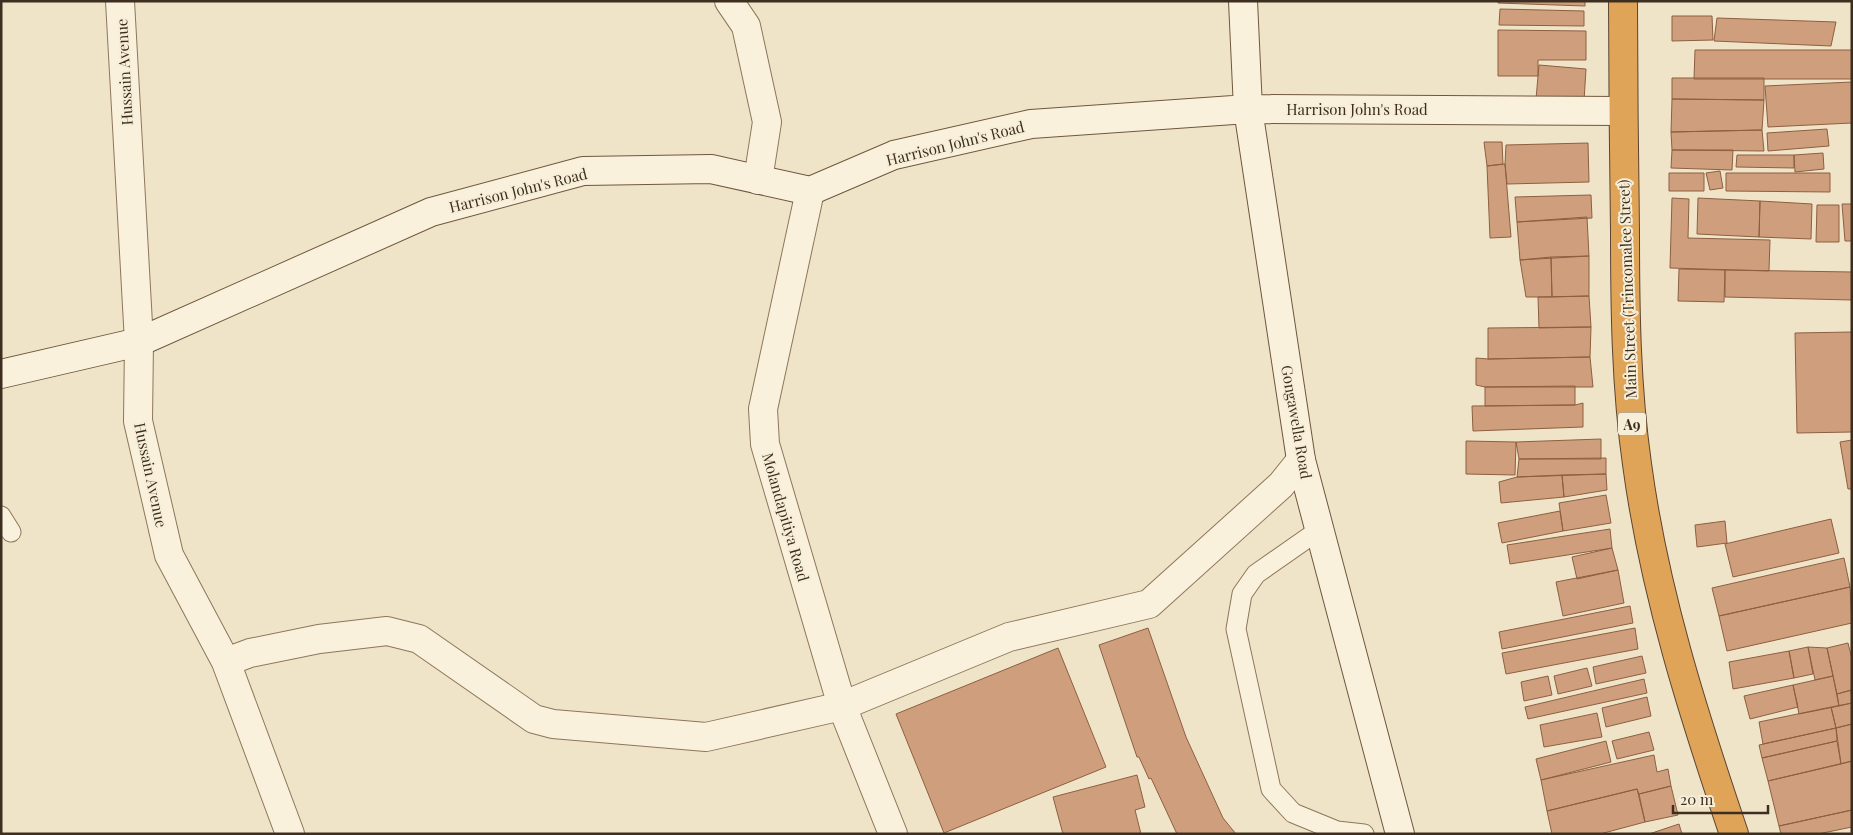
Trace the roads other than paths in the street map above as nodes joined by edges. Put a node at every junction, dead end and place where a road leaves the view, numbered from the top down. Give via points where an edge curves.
1 (120, 1) edge
2 (729, 1) edge
3 (1243, 1) edge
4 (1623, 1) edge
5 (1248, 109) junction
6 (1623, 111) junction
7 (758, 180) junction
8 (810, 191) junction
9 (139, 342) junction
10 (1, 374) edge
11 (1301, 460) junction
12 (1, 516) edge
13 (1319, 530) junction
14 (12, 532) dead end
15 (226, 662) junction
16 (842, 706) junction
17 (290, 834) edge
18 (892, 834) edge
19 (1364, 834) edge
20 (1400, 834) edge
21 (1734, 834) edge

1 - 9 street, Hussain Avenue
2 - 7 street via 746,26 767,122
3 - 5 street, Gongawella Road
4 - 6 highway, Main Street (Trincomalee Street) / A9
5 - 6 street, Harrison John's Road
5 - 8 street, Harrison John's Road via 1031,124 894,155
5 - 11 street, Gongawella Road
6 - 21 highway, Main Street (Trincomalee Street) / A9 via 1627,355 1637,465 1669,624
7 - 8 street, Harrison John's Road
7 - 9 street, Harrison John's Road via 711,169 583,171 431,212
8 - 16 street, Molandapitiya Road via 763,409 765,444
9 - 10 street, Harrison John's Road
9 - 15 street, Hussain Avenue via 138,421 169,555
11 - 13 street, Gongawella Road
11 - 16 street via 1281,485 1149,604 1009,638
12 - 14 lane
13 - 19 lane via 1256,574 1242,594 1236,629 1271,789 1293,813 1336,831
13 - 20 street, Gongawella Road
15 - 16 street via 250,653 319,639 386,631 418,639 534,719 553,724 706,736
15 - 17 street, Hussain Avenue
16 - 18 street, Molandapitiya Road

